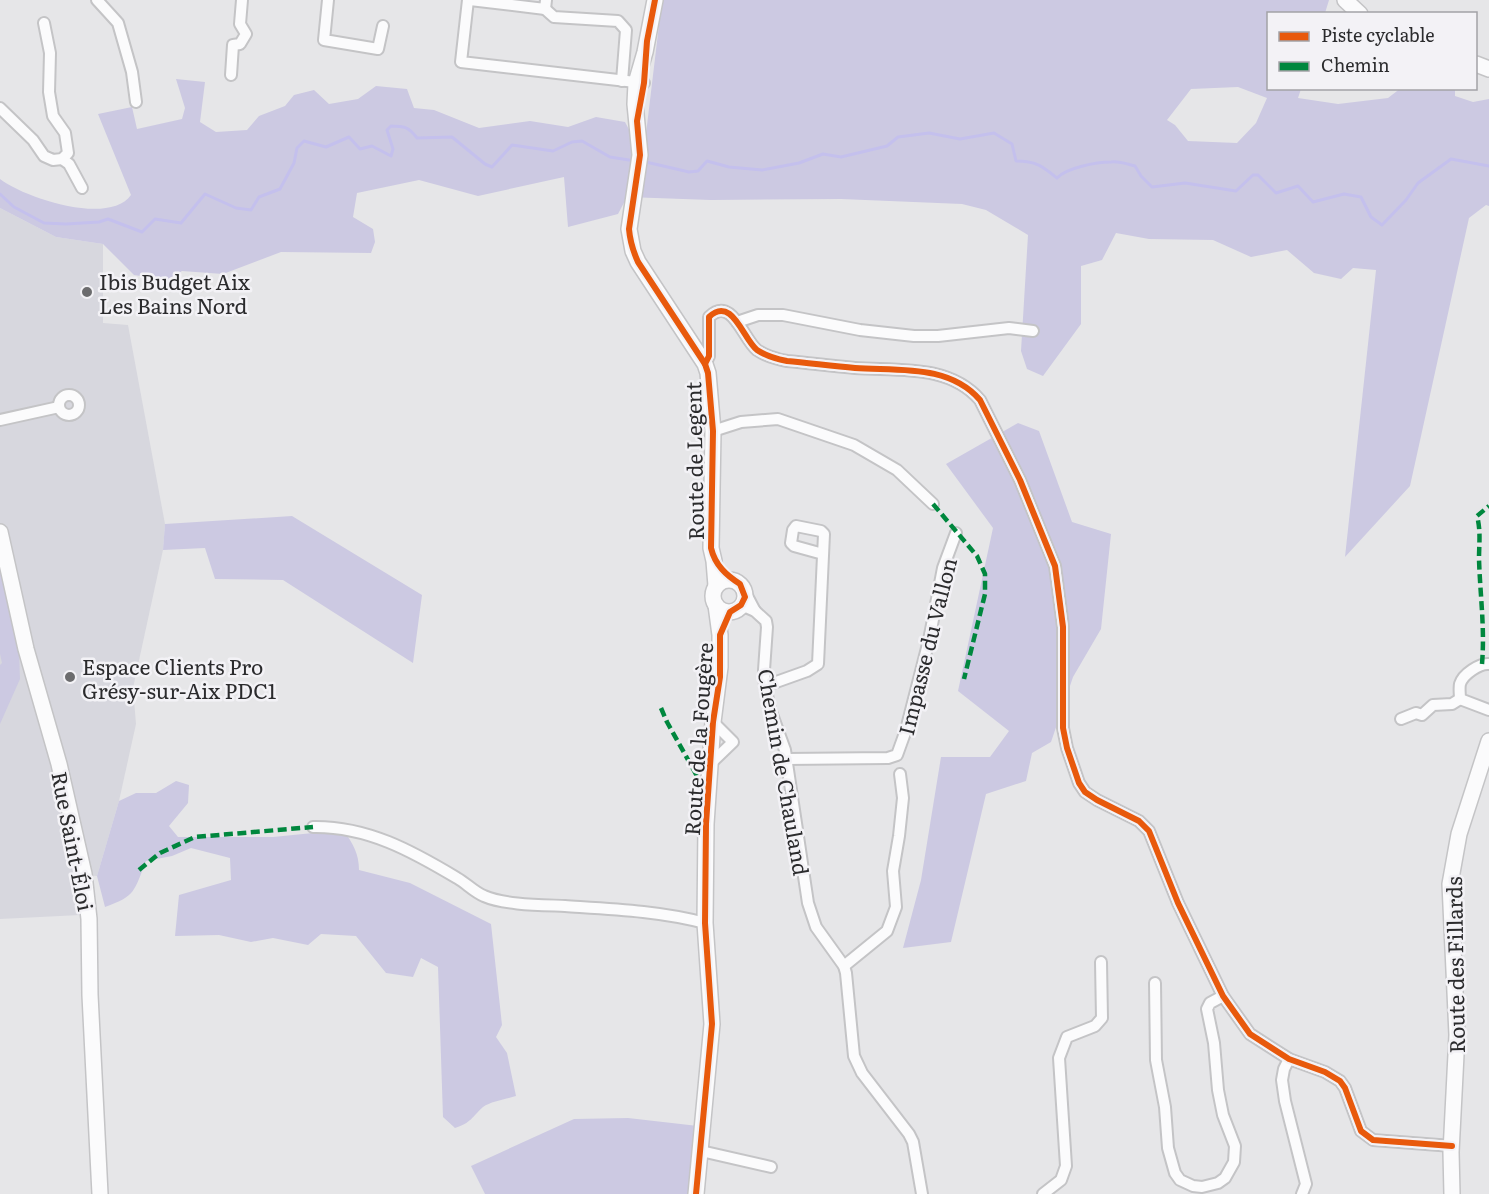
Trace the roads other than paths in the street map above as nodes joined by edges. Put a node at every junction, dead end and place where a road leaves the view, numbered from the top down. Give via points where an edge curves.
1 (97, 0) edge
2 (242, 0) edge
3 (328, 0) edge
4 (469, 0) edge
5 (655, 0) edge
6 (1345, 0) edge
7 (545, 5) edge
8 (1358, 12) edge
9 (44, 23) dead end
10 (383, 26) dead end
11 (231, 75) dead end
12 (634, 82) junction
13 (136, 102) dead end
14 (0, 108) edge
15 (62, 159) junction
16 (82, 188) dead end
17 (737, 322) junction
18 (1034, 331) dead end
19 (705, 364) junction
20 (59, 407) dead end
21 (0, 420) edge
22 (712, 431) junction
23 (933, 504) dead end
24 (0, 532) edge
25 (956, 533) dead end
26 (823, 554) dead end
27 (714, 561) junction
28 (732, 580) junction
29 (716, 586) junction
30 (738, 605) junction
31 (1489, 664) edge
32 (765, 686) junction
33 (1460, 699) junction
34 (1489, 710) edge
35 (1401, 719) dead end
36 (1489, 741) edge
37 (786, 759) junction
38 (900, 774) dead end
39 (313, 826) dead end
40 (705, 923) junction
41 (1101, 962) dead end
42 (844, 966) junction
43 (1155, 983) dead end
44 (1223, 996) junction
45 (1289, 1059) junction
46 (1452, 1146) junction
47 (701, 1151) junction
48 (771, 1167) dead end
49 (100, 1194) edge
50 (696, 1194) edge
51 (922, 1194) edge
52 (1043, 1194) edge
53 (1302, 1194) edge
54 (1452, 1194) edge

1 - 13 street via 118,23
2 - 11 street via 240,24 246,34 240,44 233,45
3 - 10 street via 324,40 378,49
4 - 7 street
4 - 12 street via 461,62
5 - 12 street, Route de Legent
6 - 8 street
7 - 12 street via 554,17 618,21 626,30
9 - 15 street via 50,53 53,116 68,144 68,153
12 - 19 street, Route de Legent via 640,155 628,229 633,251
14 - 15 street via 44,156
15 - 16 street
17 - 18 street via 758,315 783,315 914,336 1009,328
17 - 19 street via 724,310 710,317 709,356
17 - 44 street via 750,343 773,358 935,374 964,384 980,400 1020,480 1055,566 1063,627 1063,728 1073,768 1085,792 1139,821 1149,831 1178,903
19 - 22 street, Route de Legent
20 - 21 street
22 - 23 street via 741,422 778,419 854,445 897,470
22 - 27 street, Route de Legent
24 - 49 street, Rue Saint-Éloi via 84,874
25 - 37 street, Impasse du Vallon via 943,568 929,640 897,755 888,759
26 - 32 street via 818,664
27 - 28 street, Route de Legent
27 - 29 street, Route de Legent
28 - 29 street
28 - 30 street, Route de Legent via 740,584
29 - 30 street, Route de Legent via 713,595
30 - 32 street, Chemin de Chauland via 766,621
30 - 40 street, Route de la Fougère via 720,635 720,677 706,824
31 - 33 street via 1482,664 1460,683
32 - 37 street, Chemin de Chauland
33 - 34 street
33 - 35 street
36 - 46 street, Route des Fillards via 1449,884 1457,1035
37 - 42 street, Chemin de Chauland via 809,911
38 - 42 street via 903,798 893,871 896,907 887,931
39 - 40 street via 369,834 412,851 484,896 515,903 592,908
40 - 47 street, Route de la Fougère via 712,1024
41 - 52 street via 1102,1018 1095,1026 1067,1036 1059,1058 1066,1166 1060,1180
42 - 51 street, Chemin de Chauland via 854,1056 862,1073 912,1140
43 - 44 street via 1156,1060 1168,1148 1175,1173 1193,1186 1218,1183 1234,1161 1235,1146 1223,1115 1207,1010 1210,1003
44 - 45 street via 1250,1034
45 - 46 street via 1340,1081 1361,1131 1372,1140
45 - 53 street via 1282,1080 1306,1184
46 - 54 street, Route des Fillards
47 - 48 street
47 - 50 street, Route de la Fougère

